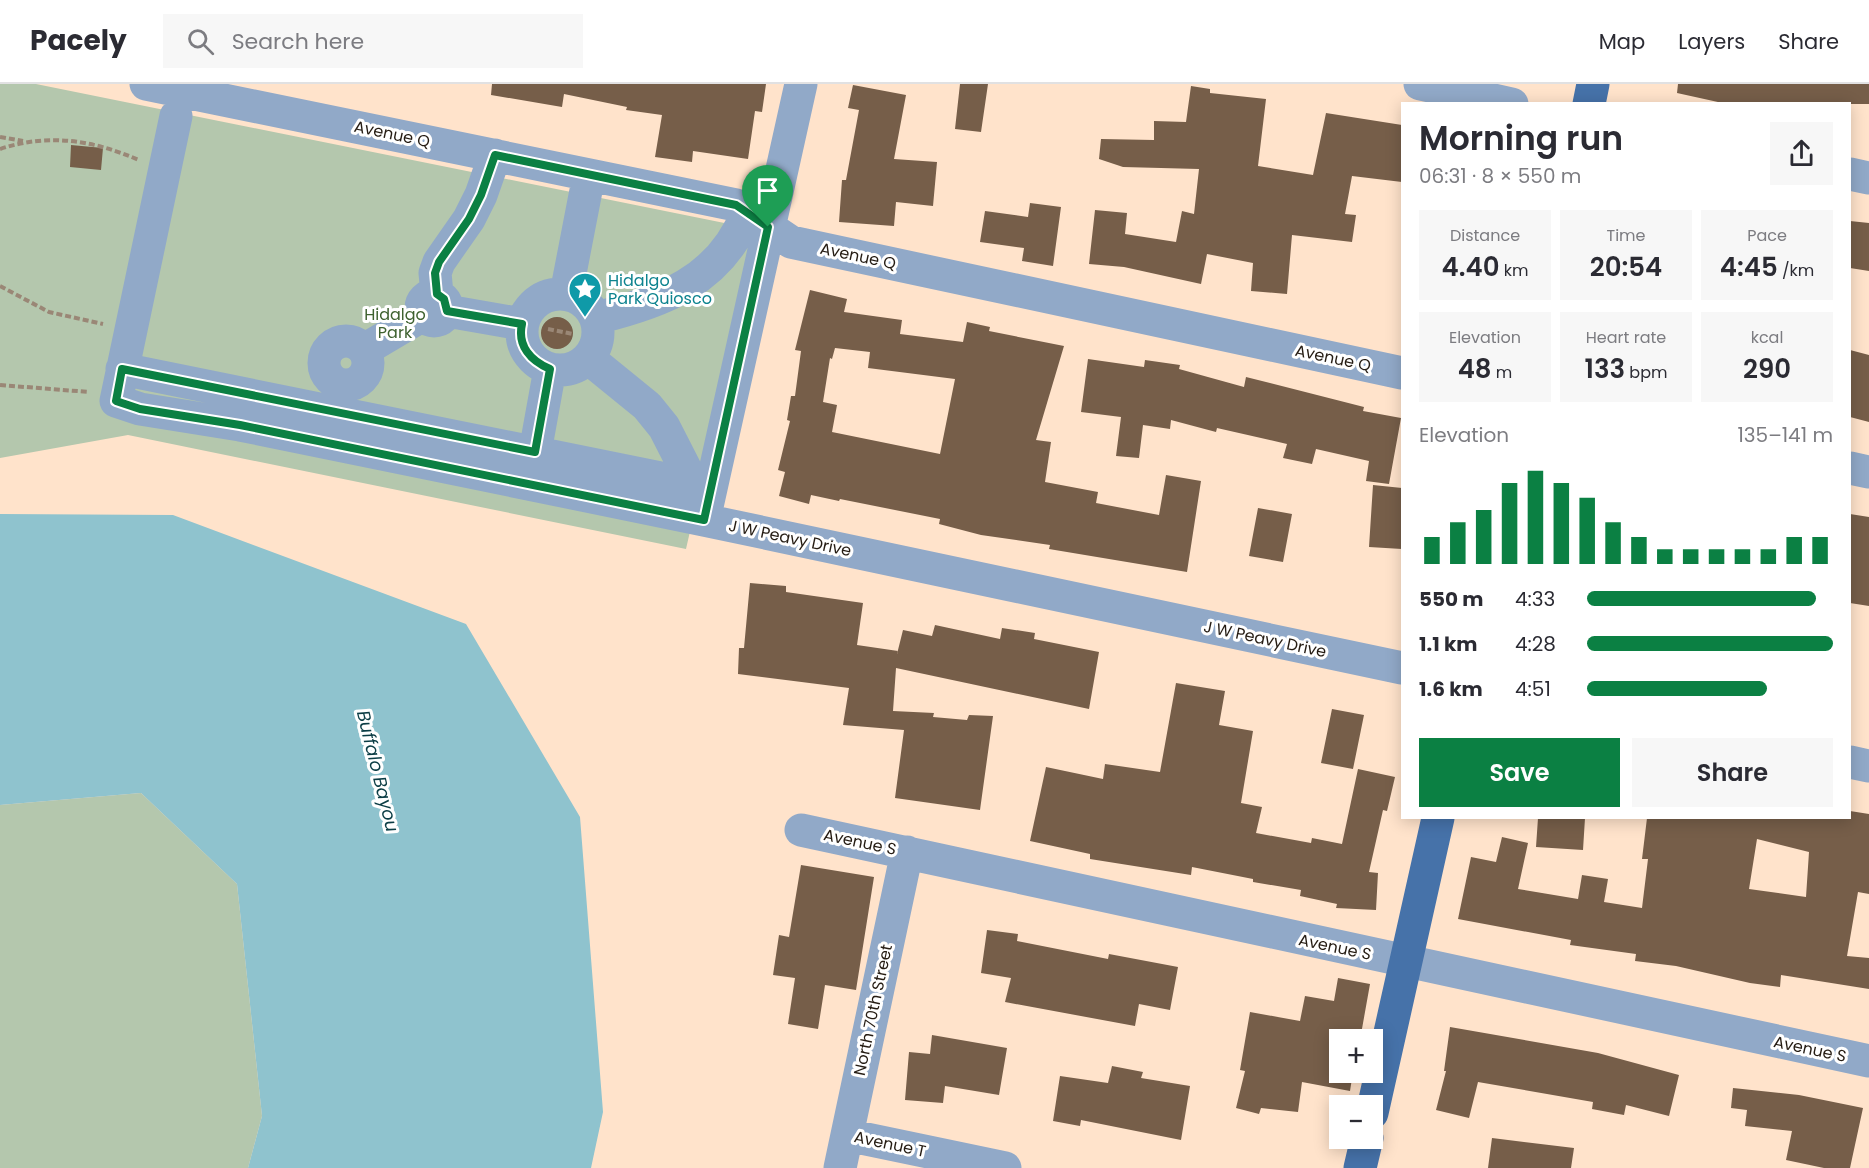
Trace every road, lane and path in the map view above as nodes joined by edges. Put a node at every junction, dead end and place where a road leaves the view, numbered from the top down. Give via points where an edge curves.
1 (146, 84) edge
2 (801, 84) edge
3 (1420, 84) edge
4 (1593, 84) edge
5 (1503, 102) edge
6 (1589, 102) edge
7 (176, 116) dead end
8 (0, 137) edge
9 (25, 141) junction
10 (0, 149) edge
11 (495, 155) junction
12 (164, 171) junction
13 (1851, 174) edge
14 (589, 175) junction
15 (1869, 178) edge
16 (758, 220) junction
17 (0, 286) edge
18 (567, 294) junction
19 (436, 307) junction
20 (522, 324) junction
21 (130, 330) junction
22 (594, 338) junction
23 (364, 350) dead end
24 (122, 369) junction
25 (550, 369) junction
26 (1401, 374) edge
27 (0, 385) edge
28 (128, 405) junction
29 (535, 452) junction
30 (1851, 468) edge
31 (1869, 472) edge
32 (690, 506) junction
33 (1401, 668) edge
34 (1851, 762) edge
35 (1869, 766) edge
36 (1438, 819) edge
37 (801, 830) dead end
38 (907, 852) junction
39 (1407, 963) junction
40 (1869, 1061) edge
41 (1376, 1095) edge
42 (847, 1135) junction
43 (1364, 1149) edge
44 (840, 1168) edge
45 (1005, 1168) edge
46 (1360, 1168) edge

1 - 11 street, Avenue Q
2 - 16 street
3 - 5 street
4 - 6 main road
7 - 12 street
8 - 9 path
9 - 10 path
9 - 12 path via 72,140 107,147
11 - 14 street, Avenue Q
11 - 19 street via 469,219 439,262 435,273
12 - 21 street
13 - 15 street
14 - 16 street, Avenue Q via 736,205
14 - 18 street
16 - 22 street via 739,233 688,286 634,309
16 - 26 street, Avenue Q via 791,242
16 - 32 street
17 - 21 path via 49,312
18 - 20 street via 541,298 530,306
18 - 22 street via 584,302
19 - 20 street
19 - 23 street
20 - 22 path
20 - 25 street via 522,343 528,355
21 - 24 street
22 - 25 street via 571,369
22 - 32 street via 664,427 687,472
24 - 28 street
24 - 29 street
25 - 29 street
27 - 28 path via 89,392
28 - 32 street, J W Peavy Drive
29 - 32 street
30 - 31 street
32 - 33 street, J W Peavy Drive
34 - 35 street
36 - 39 main road
37 - 38 street, Avenue S
38 - 39 street, Avenue S
38 - 42 street, North 70th Street
39 - 40 street, Avenue S
39 - 41 main road
42 - 44 street, North 70th Street
42 - 45 street, Avenue T
43 - 46 main road

